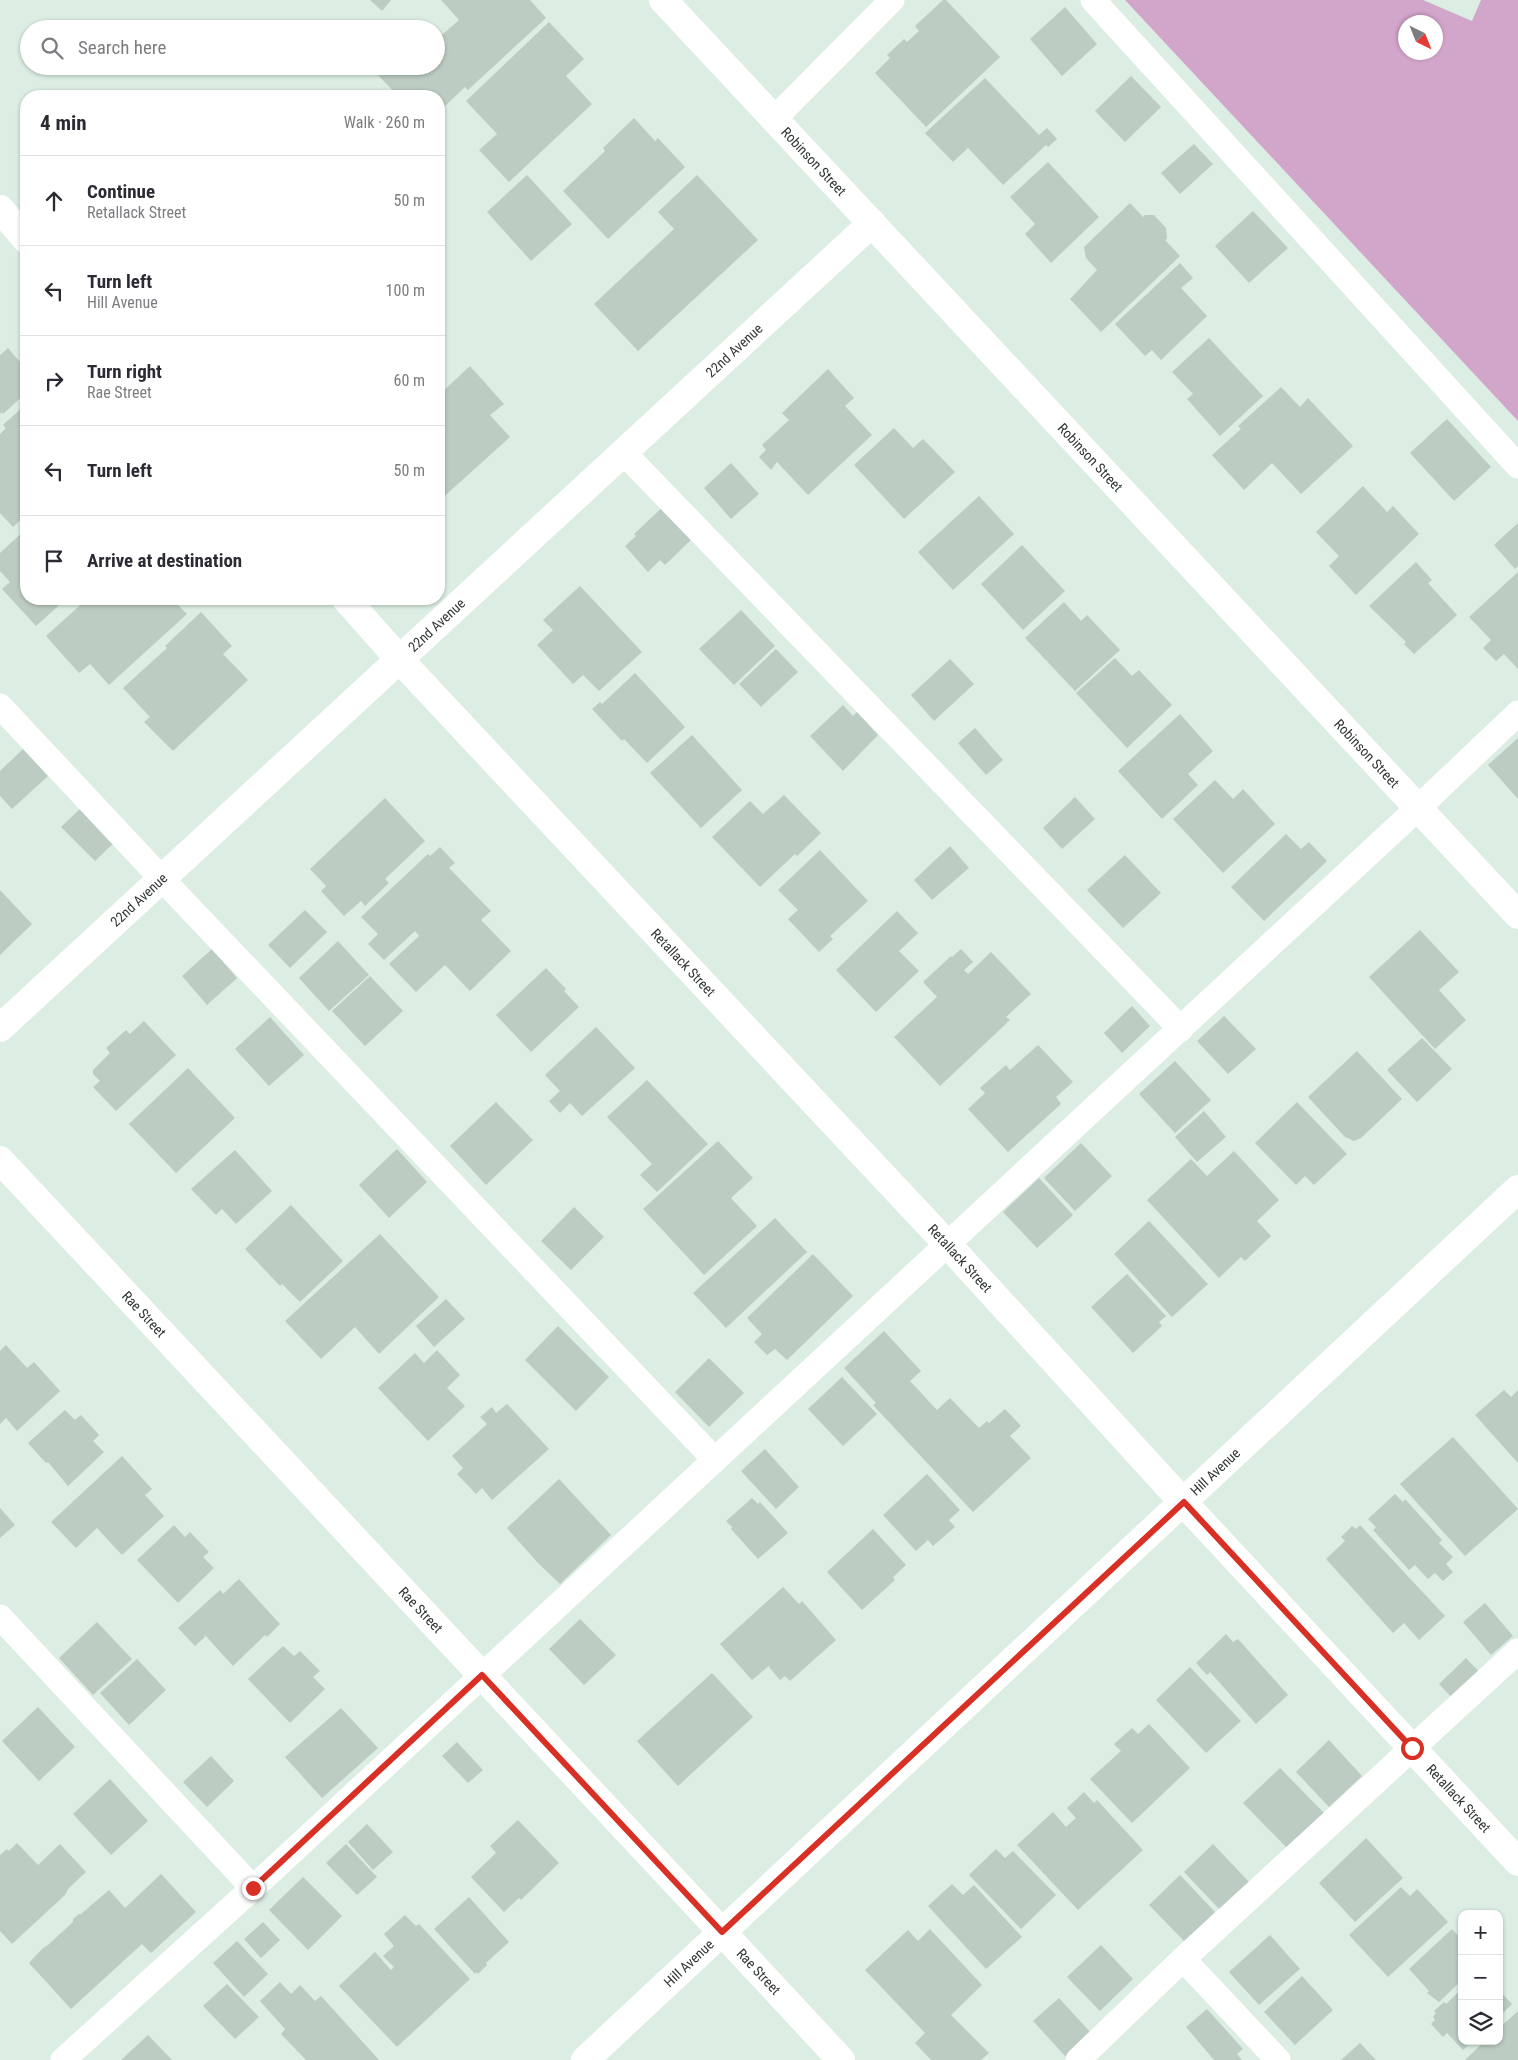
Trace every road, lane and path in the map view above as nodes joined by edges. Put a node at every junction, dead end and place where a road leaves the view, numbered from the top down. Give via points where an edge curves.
1 (663, 0) edge
2 (892, 0) edge
3 (1093, 0) edge
4 (774, 119) junction
5 (0, 209) edge
6 (872, 223) junction
7 (20, 232) edge
8 (623, 452) junction
9 (1518, 466) edge
10 (351, 605) edge
11 (399, 659) junction
12 (0, 706) edge
13 (1518, 713) edge
14 (1418, 808) junction
15 (162, 879) junction
16 (1518, 915) edge
17 (0, 1028) edge
18 (1181, 1029) junction
19 (0, 1160) edge
20 (1518, 1189) edge
21 (948, 1245) junction
22 (715, 1460) junction
23 (1184, 1502) junction
24 (0, 1617) edge
25 (1518, 1651) edge
26 (482, 1675) junction
27 (1412, 1748) junction
28 (1518, 1862) edge
29 (253, 1888) junction
30 (722, 1932) junction
31 (1183, 1959) junction
32 (63, 2060) edge
33 (585, 2060) edge
34 (841, 2060) edge
35 (1078, 2060) edge
36 (1278, 2060) edge

1 - 4 street, Robinson Street
2 - 4 lane
3 - 9 lane
4 - 6 street, Robinson Street
5 - 7 street
6 - 8 street, 22nd Avenue
6 - 14 street, Robinson Street
8 - 11 street, 22nd Avenue
8 - 18 lane
10 - 11 street, Retallack Street
11 - 15 street, 22nd Avenue
11 - 21 street, Retallack Street
12 - 15 lane
13 - 14 lane
14 - 16 street, Robinson Street
14 - 18 lane
15 - 17 street, 22nd Avenue
15 - 22 lane
18 - 21 lane
19 - 26 street, Rae Street
20 - 23 street, Hill Avenue
21 - 22 lane
21 - 23 street, Retallack Street
22 - 26 lane
23 - 27 street, Retallack Street
23 - 30 street, Hill Avenue
24 - 29 lane
25 - 27 lane
26 - 29 lane
26 - 30 street, Rae Street
27 - 28 street, Retallack Street
27 - 31 lane
29 - 32 lane
30 - 33 street, Hill Avenue
30 - 34 street, Rae Street
31 - 35 lane
31 - 36 lane

